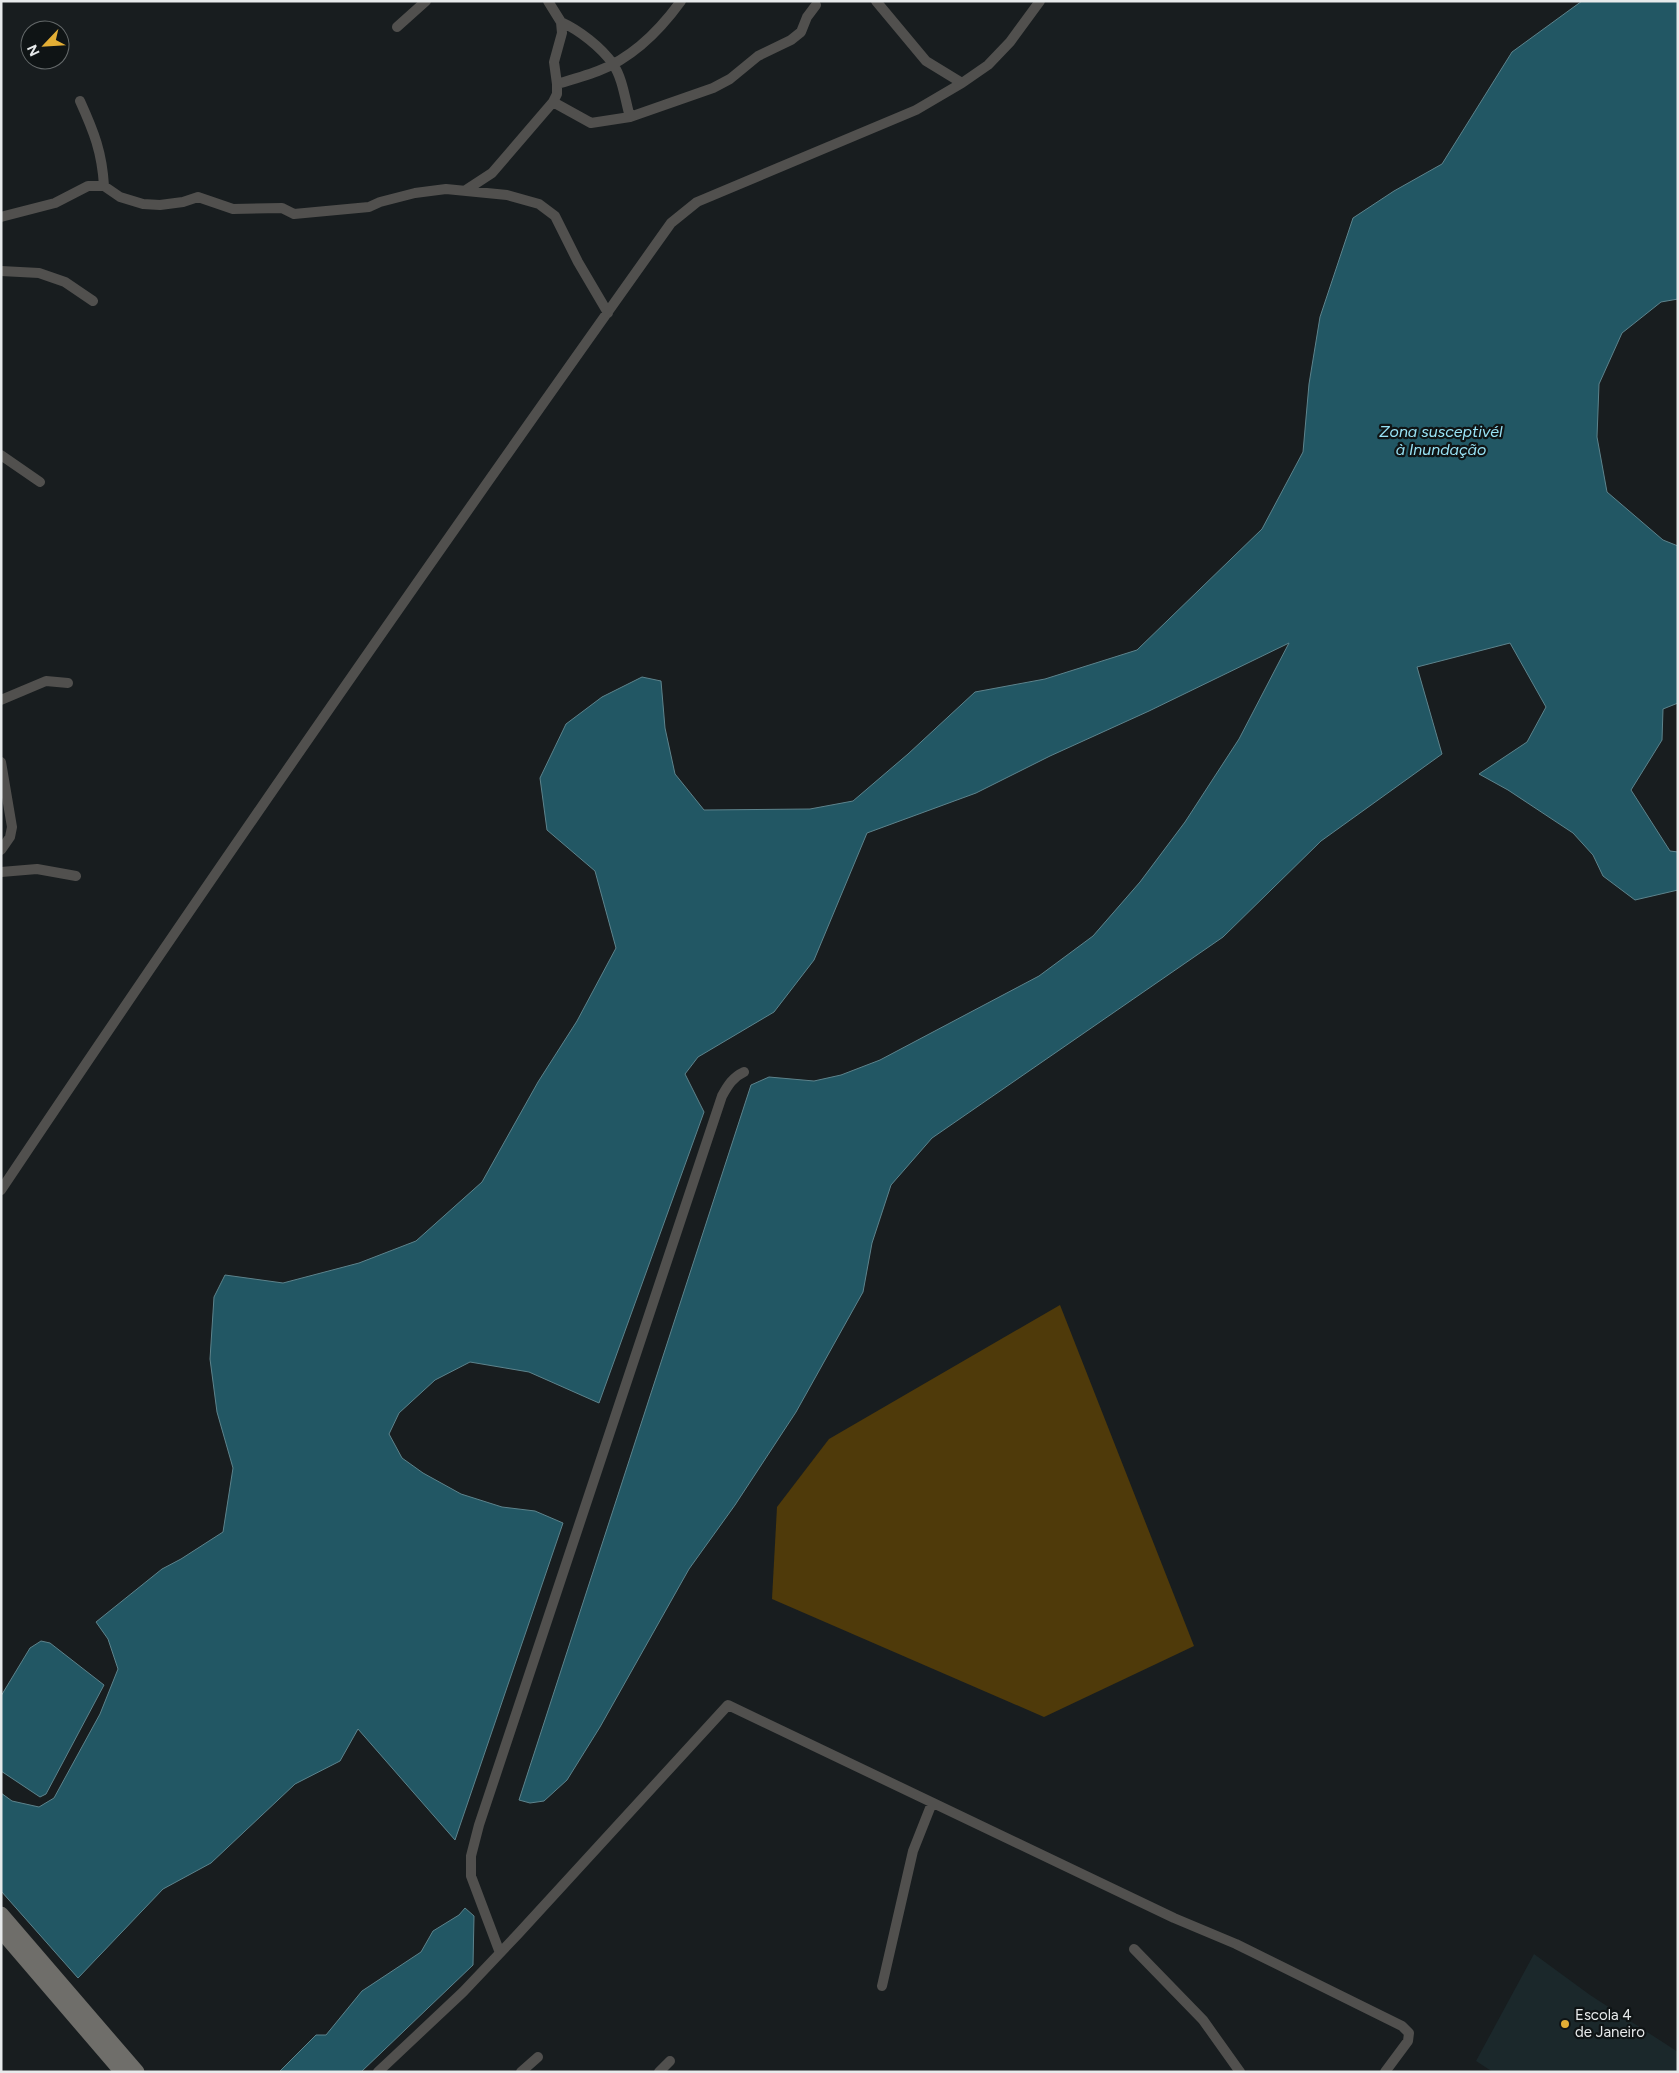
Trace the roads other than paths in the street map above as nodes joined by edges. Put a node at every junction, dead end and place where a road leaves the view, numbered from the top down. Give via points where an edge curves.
1 (426, 1) edge
2 (548, 1) edge
3 (681, 1) edge
4 (876, 1) edge
5 (1040, 1) edge
6 (816, 5) dead end
7 (561, 22) junction
8 (397, 27) dead end
9 (612, 64) junction
10 (962, 83) junction
11 (557, 84) junction
12 (80, 101) dead end
13 (553, 102) junction
14 (630, 117) junction
15 (104, 186) junction
16 (466, 190) junction
17 (1, 217) edge
18 (1, 272) edge
19 (93, 301) dead end
20 (608, 312) junction
21 (1, 455) edge
22 (40, 482) dead end
23 (68, 683) dead end
24 (1, 700) edge
25 (1, 762) edge
26 (1, 850) edge
27 (1, 872) edge
28 (76, 876) dead end
29 (744, 1072) dead end
30 (1, 1190) edge
31 (932, 1803) junction
32 (1, 1914) edge
33 (1, 1931) edge
34 (1134, 1949) dead end
35 (500, 1953) junction
36 (882, 1986) dead end
37 (538, 2057) dead end
38 (670, 2061) dead end
39 (122, 2072) edge
40 (137, 2072) edge
41 (378, 2072) edge
42 (521, 2072) edge
43 (659, 2072) edge
44 (1240, 2072) edge
45 (1385, 2072) edge

1 - 8 street
2 - 7 street
3 - 9 street via 658,29 630,54
4 - 10 street via 926,61
5 - 10 street via 994,59
6 - 14 street via 807,16 801,32 758,56 730,79
7 - 9 street via 576,28
7 - 11 street via 562,33 554,62
9 - 11 street
9 - 14 street
10 - 20 street via 916,110 697,202 671,223
11 - 13 street
12 - 15 street via 96,137
13 - 14 street via 591,123
13 - 16 street via 492,173
15 - 16 street via 120,197 143,204 175,203 198,197 234,209 282,208 294,214 368,207 415,193
15 - 17 street via 88,186 55,203
16 - 20 street via 507,195 539,204 555,216
18 - 19 street via 39,273 65,282
20 - 30 street via 404,601
21 - 22 street
23 - 24 street via 46,682
25 - 26 street via 12,827
27 - 28 street via 37,870
29 - 35 street via 730,1082 722,1096 479,1825 471,1856 471,1876
31 - 35 street via 728,1705
31 - 36 street via 913,1851
31 - 45 street via 1174,1918 1236,1944 1402,2026 1409,2033 1408,2041
32 - 40 main road
33 - 39 main road
34 - 44 street via 1203,2020
35 - 41 street
37 - 42 street
38 - 43 street

